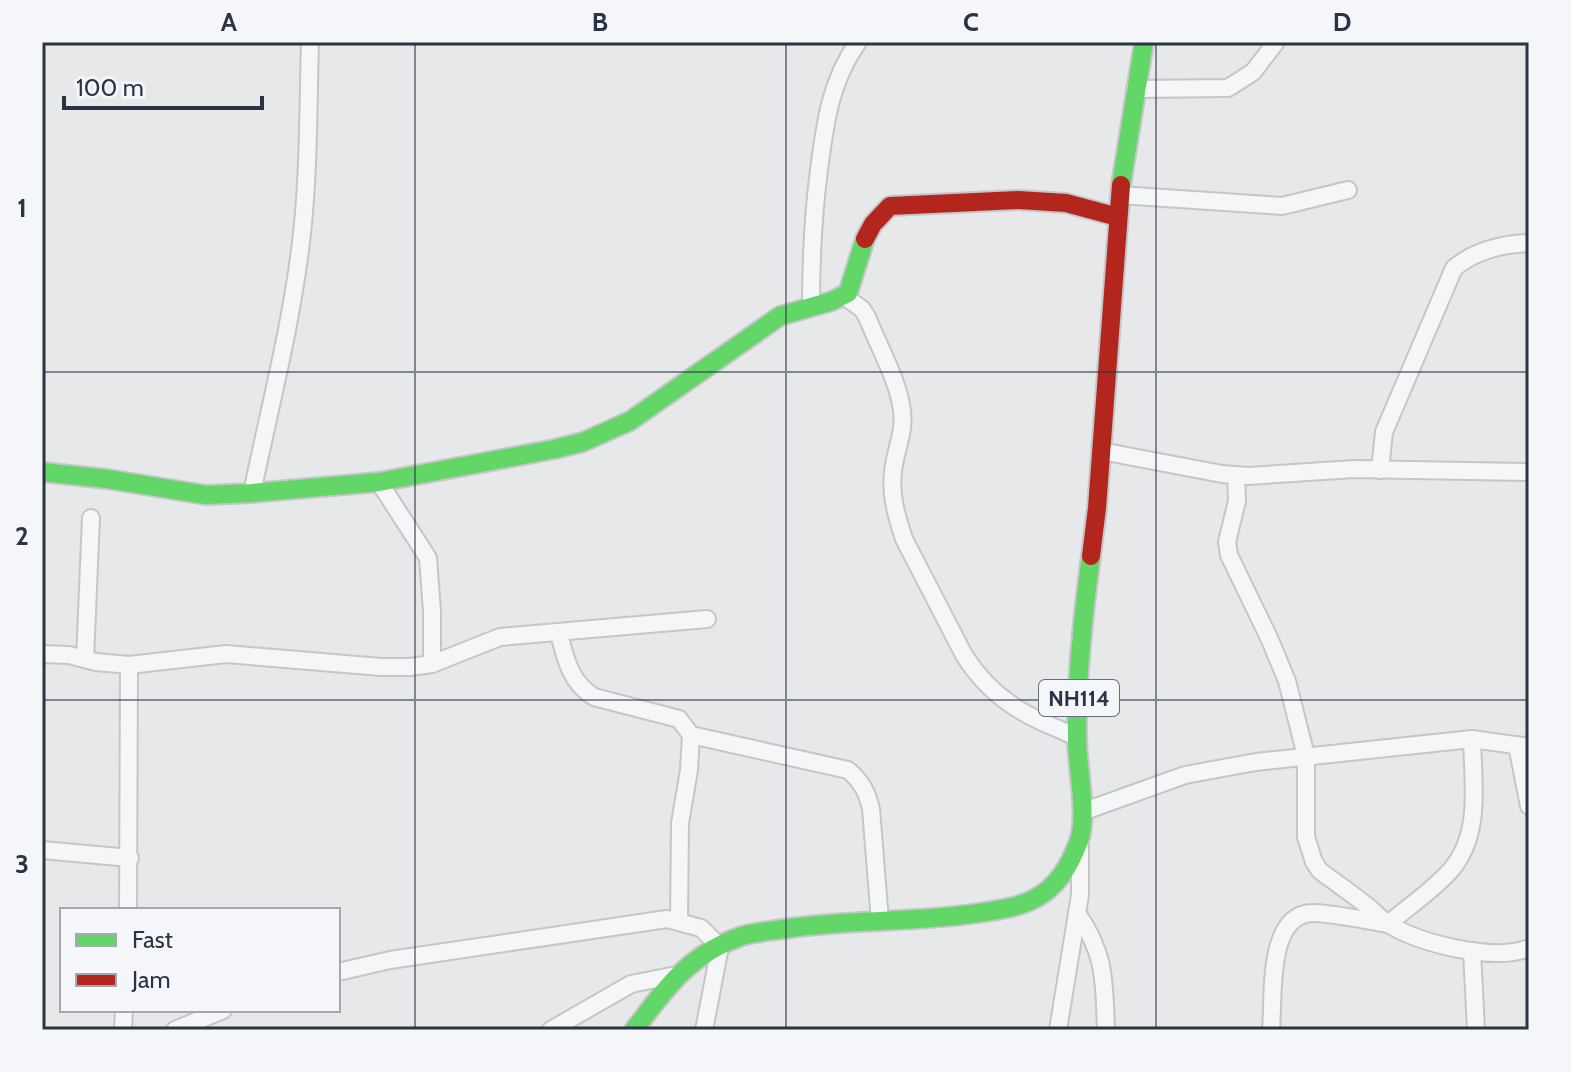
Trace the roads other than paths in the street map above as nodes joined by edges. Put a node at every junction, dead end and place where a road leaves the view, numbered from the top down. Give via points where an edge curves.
1 (310, 42) edge
2 (858, 42) edge
3 (1144, 42) edge
4 (1276, 42) edge
5 (1135, 89) junction
6 (1348, 190) dead end
7 (1120, 195) junction
8 (1118, 217) junction
9 (1529, 243) edge
10 (844, 296) junction
11 (811, 306) junction
12 (1101, 451) junction
13 (1380, 470) junction
14 (42, 472) edge
15 (1529, 472) edge
16 (1236, 475) junction
17 (379, 482) junction
18 (252, 493) junction
19 (91, 518) dead end
20 (707, 619) dead end
21 (559, 634) junction
22 (42, 654) edge
23 (85, 659) junction
24 (432, 664) junction
25 (129, 665) junction
26 (691, 735) junction
27 (1077, 738) junction
28 (1472, 739) junction
29 (1523, 746) edge
30 (1306, 756) junction
31 (1529, 806) edge
32 (1082, 812) junction
33 (1080, 838) junction
34 (42, 850) edge
35 (130, 858) junction
36 (128, 908) edge
37 (1077, 913) junction
38 (679, 921) junction
39 (880, 921) junction
40 (1388, 924) junction
41 (720, 947) junction
42 (1529, 948) edge
43 (1472, 951) junction
44 (340, 972) edge
45 (676, 975) junction
46 (218, 1012) edge
47 (175, 1030) edge
48 (551, 1030) edge
49 (634, 1030) edge
50 (704, 1030) edge
51 (1058, 1030) edge
52 (1106, 1030) edge
53 (1271, 1030) edge
54 (1476, 1030) edge

1 - 18 street via 300,246
2 - 11 street via 836,79 825,124 811,245
3 - 5 main road, NH114
4 - 5 street via 1253,72 1228,88
5 - 7 main road, NH114
6 - 7 street via 1282,206
7 - 8 main road, NH114
8 - 10 main road via 1066,203 1018,200 890,206 865,237
8 - 12 main road, NH114
9 - 13 street via 1490,248 1454,268 1384,432
10 - 11 main road
10 - 27 street via 867,317 899,396 902,433 893,471 894,507 904,539 959,644 975,674 1003,700
11 - 17 main road via 780,316 630,421 583,442
12 - 16 street
12 - 27 main road, NH114 via 1084,606
13 - 15 street
13 - 16 street
14 - 18 main road via 206,495
16 - 30 street via 1229,555 1280,660
17 - 18 main road
17 - 24 street via 428,558
19 - 23 street
20 - 21 street
21 - 24 street via 488,640
21 - 26 street via 583,690 679,719
22 - 23 street
23 - 25 street
24 - 25 street via 381,667 226,654
25 - 35 street
26 - 38 street via 680,823
26 - 39 street via 848,770 860,780 871,809
27 - 32 main road, NH114
28 - 29 street
28 - 30 street
28 - 40 street via 1474,810 1463,850 1451,869
29 - 31 street
30 - 32 street via 1185,775
30 - 40 street via 1306,837 1314,862
32 - 33 main road, NH114
33 - 37 street
33 - 39 main road, NH114 via 1054,885 1037,898 983,913
34 - 35 street
35 - 36 street
37 - 51 street
37 - 52 street via 1099,956
38 - 41 street via 701,928
38 - 44 street via 533,938
39 - 41 main road, NH114 via 771,930
40 - 43 street
40 - 53 street via 1311,913 1288,923 1277,947
41 - 45 main road, NH114
41 - 50 street
42 - 43 street via 1498,955
43 - 54 street
45 - 48 street via 631,984
45 - 49 main road, NH114
46 - 47 street

